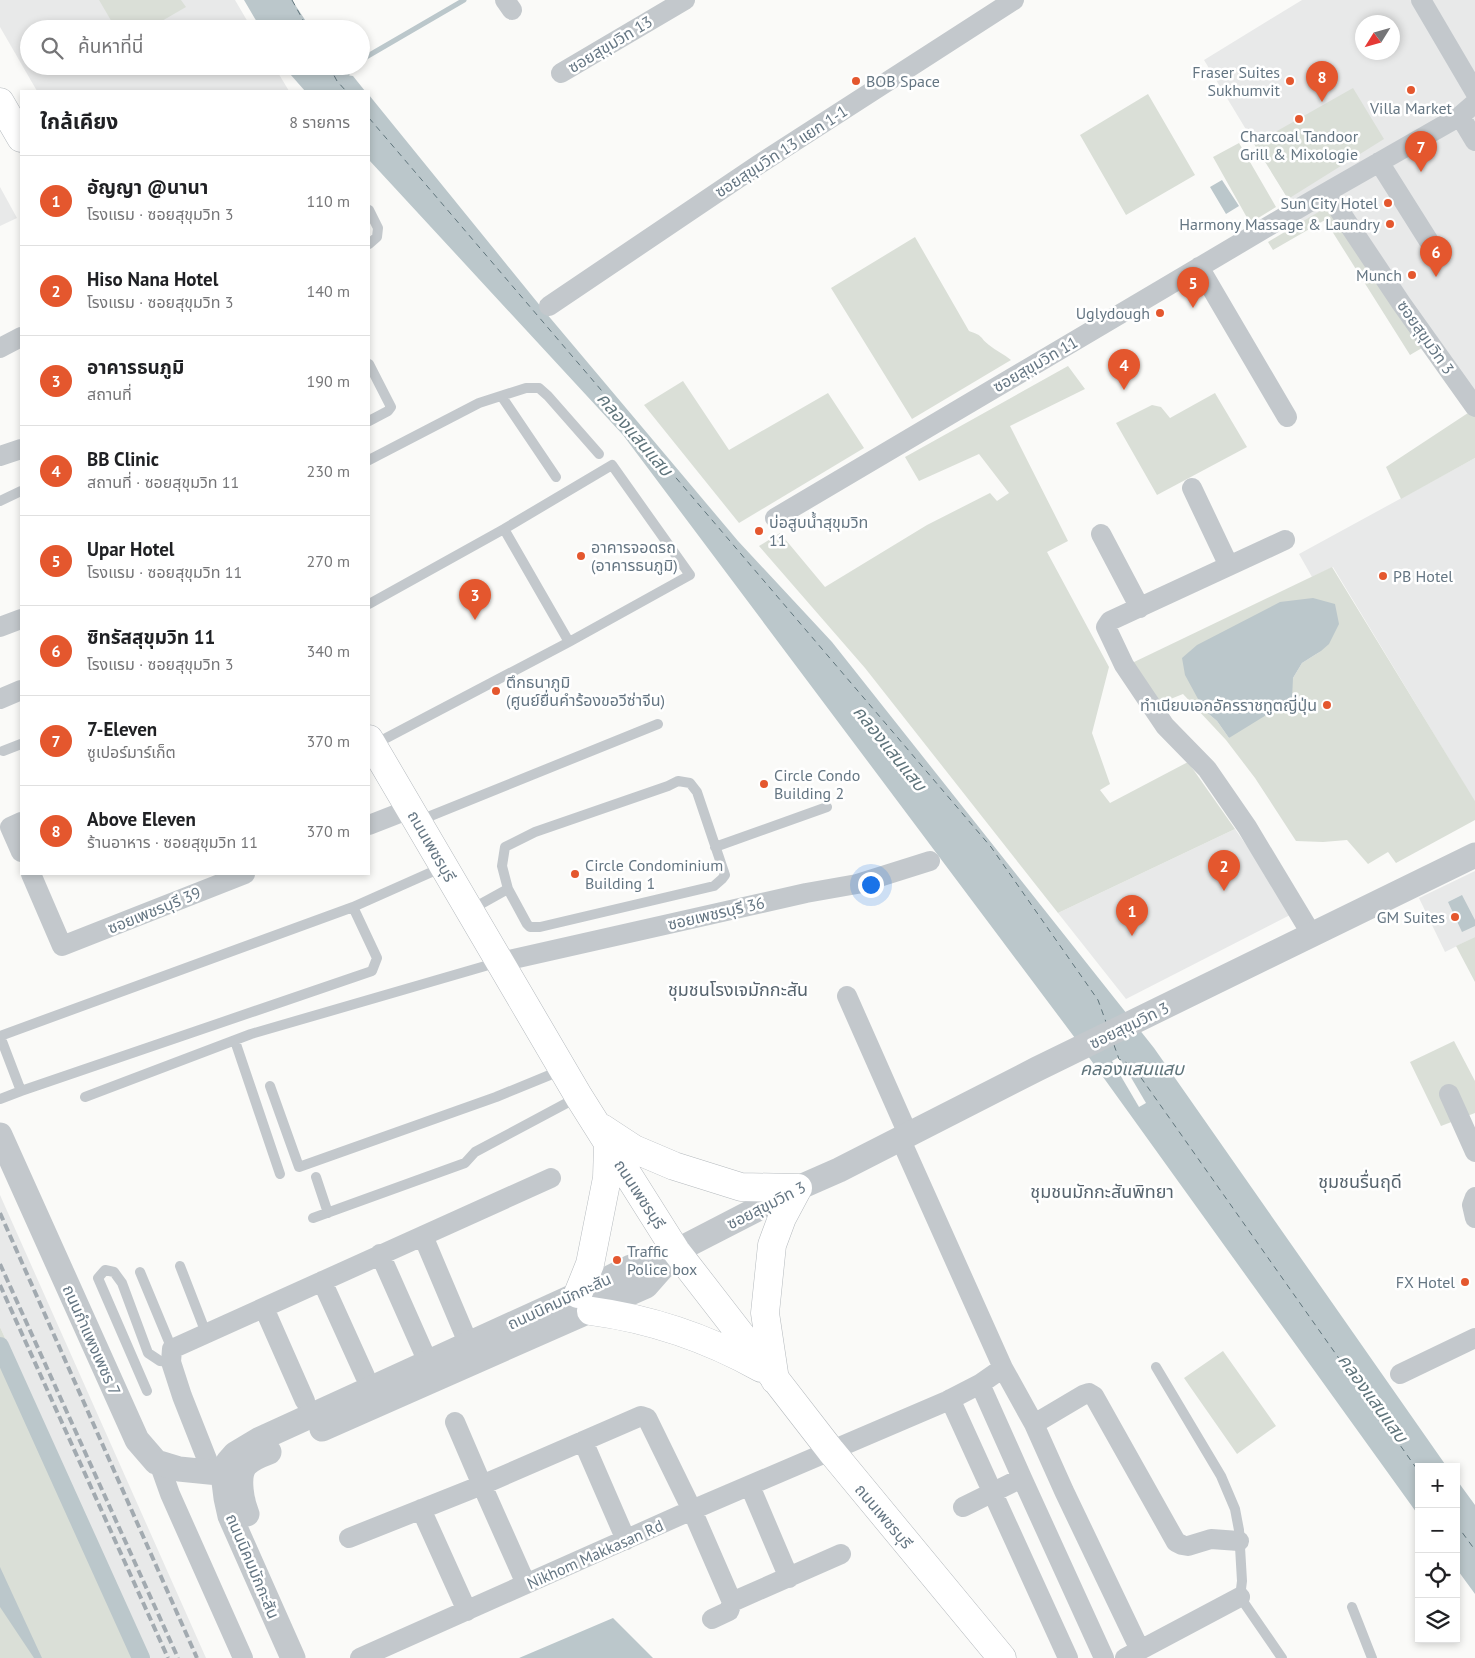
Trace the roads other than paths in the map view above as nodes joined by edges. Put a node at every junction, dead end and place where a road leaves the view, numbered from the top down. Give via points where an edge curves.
1 (685, 0) edge
2 (1014, 0) edge
3 (1421, 0) edge
4 (561, 73) dead end
5 (1475, 92) edge
6 (0, 102) edge
7 (1475, 103) edge
8 (1460, 116) junction
9 (20, 136) edge
10 (1475, 141) edge
11 (1380, 162) junction
12 (1327, 192) junction
13 (370, 212) edge
14 (370, 243) edge
15 (1430, 243) dead end
16 (1199, 267) junction
17 (550, 306) dead end
18 (20, 338) edge
19 (0, 348) edge
20 (370, 366) edge
21 (502, 397) junction
22 (1474, 404) edge
23 (1287, 417) dead end
24 (370, 420) edge
25 (20, 449) edge
26 (599, 454) dead end
27 (0, 456) edge
28 (370, 459) edge
29 (556, 477) dead end
30 (1192, 488) dead end
31 (20, 491) edge
32 (0, 501) edge
33 (776, 518) dead end
34 (504, 529) junction
35 (1101, 534) dead end
36 (1285, 540) dead end
37 (1229, 566) junction
38 (370, 603) edge
39 (1140, 608) junction
40 (20, 619) edge
41 (0, 628) edge
42 (569, 642) junction
43 (20, 690) edge
44 (0, 699) edge
45 (658, 724) dead end
46 (371, 742) edge
47 (20, 744) edge
48 (3, 751) dead end
49 (827, 807) dead end
50 (414, 815) junction
51 (16, 825) edge
52 (370, 825) edge
53 (20, 847) edge
54 (715, 847) junction
55 (1475, 855) edge
56 (930, 861) dead end
57 (444, 867) junction
58 (31, 875) edge
59 (242, 875) edge
60 (508, 889) junction
61 (353, 907) junction
62 (469, 910) junction
63 (1312, 935) junction
64 (500, 962) junction
65 (847, 996) dead end
66 (235, 1041) junction
67 (563, 1070) junction
68 (270, 1086) dead end
69 (21, 1091) junction
70 (1449, 1094) dead end
71 (85, 1097) dead end
72 (579, 1097) junction
73 (0, 1099) edge
74 (602, 1134) junction
75 (0, 1135) edge
76 (904, 1136) junction
77 (1475, 1152) edge
78 (280, 1174) dead end
79 (316, 1177) dead end
80 (551, 1178) dead end
81 (798, 1188) junction
82 (1475, 1197) edge
83 (328, 1213) junction
84 (313, 1218) dead end
85 (1475, 1218) edge
86 (422, 1236) junction
87 (676, 1252) junction
88 (380, 1254) junction
89 (180, 1266) dead end
90 (140, 1272) dead end
91 (322, 1281) junction
92 (584, 1302) junction
93 (264, 1308) junction
94 (206, 1333) junction
95 (464, 1333) dead end
96 (1475, 1338) edge
97 (423, 1351) dead end
98 (172, 1355) junction
99 (1156, 1367) dead end
100 (1003, 1368) junction
101 (1400, 1374) dead end
102 (365, 1376) dead end
103 (772, 1376) junction
104 (980, 1384) junction
105 (147, 1391) dead end
106 (950, 1399) junction
107 (305, 1401) dead end
108 (455, 1422) dead end
109 (1034, 1424) junction
110 (583, 1441) junction
111 (831, 1451) junction
112 (159, 1463) junction
113 (226, 1474) junction
114 (1022, 1478) junction
115 (482, 1485) junction
116 (750, 1486) junction
117 (992, 1492) junction
118 (963, 1507) dead end
119 (421, 1509) junction
120 (692, 1510) junction
121 (350, 1538) dead end
122 (626, 1540) junction
123 (1239, 1541) junction
124 (841, 1554) dead end
125 (789, 1578) junction
126 (526, 1584) junction
127 (1240, 1597) junction
128 (732, 1602) junction
129 (1352, 1607) dead end
130 (466, 1611) junction
131 (712, 1619) dead end
132 (1133, 1654) edge
133 (243, 1658) edge
134 (293, 1658) edge
135 (310, 1658) edge
136 (360, 1658) edge
137 (1002, 1658) edge
138 (1068, 1658) edge
139 (1104, 1658) edge
140 (1282, 1658) edge
141 (1372, 1658) edge

1 - 4 street, ซอยสุขุมวิท 13
2 - 17 street, ซอยสุขุมวิท 13 แยก 1-1
3 - 5 street
6 - 9 main road
7 - 8 street, ซอยสุขุมวิท 11
8 - 10 street
8 - 11 street, ซอยสุขุมวิท 11
11 - 12 street, ซอยสุขุมวิท 11
11 - 15 street
12 - 16 street, ซอยสุขุมวิท 11
12 - 22 street, ซอยสุขุมวิท 3
13 - 14 lane via 378,228 377,237
16 - 23 street
16 - 33 street, ซอยสุขุมวิท 11
18 - 19 street
20 - 24 lane via 391,407
21 - 26 lane via 526,388 539,388
21 - 28 lane via 479,403
21 - 29 lane
25 - 27 street
30 - 37 street
31 - 32 lane
34 - 38 lane
34 - 42 lane
34 - 42 lane via 612,465 690,575
35 - 39 street
36 - 37 street
37 - 39 street
39 - 63 street via 1110,621 1106,628 1124,665 1165,726 1207,769 1247,827
40 - 41 street
42 - 46 lane
43 - 44 street
45 - 50 lane
46 - 50 main road, ถนนเพชรบุรี
47 - 48 lane
49 - 54 lane
50 - 52 street
50 - 57 main road, ถนนเพชรบุรี
51 - 53 street
54 - 60 lane via 725,875 714,886 540,927 527,924
54 - 60 lane via 697,792 690,783 678,781 535,832 505,847 502,866
55 - 63 street, ซอยสุขุมวิท 3
56 - 64 street, ซอยเพชรบุรี 36 via 857,884
57 - 61 lane
57 - 62 main road, ถนนเพชรบุรี
58 - 59 street, ซอยเพชรบุรี 39 via 62,946
60 - 62 lane
61 - 69 lane via 0,1036
61 - 69 lane via 378,958 372,971
62 - 64 main road, ถนนเพชรบุรี
63 - 76 street, ซอยสุขุมวิท 3
64 - 66 lane
64 - 67 main road, ถนนเพชรบุรี
65 - 76 street
66 - 71 lane
66 - 78 lane
67 - 68 lane via 299,1167
67 - 72 main road, ถนนเพชรบุรี
69 - 73 lane
70 - 77 street
72 - 74 main road, ถนนเพชรบุรี
72 - 83 lane via 475,1152 465,1163
74 - 81 main road via 674,1166 741,1188
74 - 87 main road, ถนนเพชรบุรี
74 - 92 main road via 608,1178
75 - 112 street, ถนนกำแพงเพชร 7 via 137,1440
76 - 81 street, ซอยสุขุมวิท 3
76 - 100 street
79 - 83 lane
80 - 86 street
81 - 87 street, ซอยสุขุมวิท 3
81 - 103 main road via 772,1245 765,1313
82 - 85 street via 1472,1205
83 - 84 lane
86 - 88 street
86 - 95 street
87 - 92 street, ถนนนิคมมักกะสัน via 646,1286
87 - 103 main road, ถนนเพชรบุรี
88 - 91 street
88 - 97 street
89 - 94 lane
90 - 98 lane
91 - 93 street
91 - 102 street
92 - 103 main road via 733,1352
92 - 113 street, ถนนนิคมมักกะสัน via 260,1439 234,1454 228,1462
93 - 94 street
93 - 107 street
94 - 98 street
96 - 101 street
98 - 105 lane via 160,1361 148,1353 122,1283 114,1272 105,1270 98,1278
98 - 113 street via 182,1396
99 - 123 lane via 1221,1476 1235,1509
100 - 104 street, Nikhom Makkasan Rd
100 - 109 street
103 - 111 main road, ถนนเพชรบุรี
104 - 106 street, Nikhom Makkasan Rd
104 - 114 street
106 - 111 street, Nikhom Makkasan Rd
106 - 117 street
108 - 115 street
109 - 123 street via 1090,1393 1176,1542 1188,1546 1211,1539
109 - 132 street
110 - 115 street
110 - 120 street via 641,1416 648,1418
110 - 122 street
111 - 116 street, Nikhom Makkasan Rd
111 - 137 main road, ถนนเพชรบุรี
112 - 113 street via 179,1469
112 - 133 street
113 - 134 street, ถนนนิคมมักกะสัน via 230,1516
113 - 135 street, ถนนนิคมมักกะสัน via 241,1492 243,1507
114 - 117 street
114 - 139 street
115 - 119 street
115 - 126 street
116 - 120 street, Nikhom Makkasan Rd
116 - 125 street
117 - 118 street
117 - 138 street
119 - 121 street
119 - 130 street
120 - 122 street, Nikhom Makkasan Rd
120 - 128 street
122 - 126 street, Nikhom Makkasan Rd
123 - 127 lane
124 - 125 street
125 - 128 street
126 - 130 street, Nikhom Makkasan Rd
127 - 132 street
127 - 140 lane
128 - 131 street via 729,1612
129 - 141 lane
130 - 136 street, Nikhom Makkasan Rd

